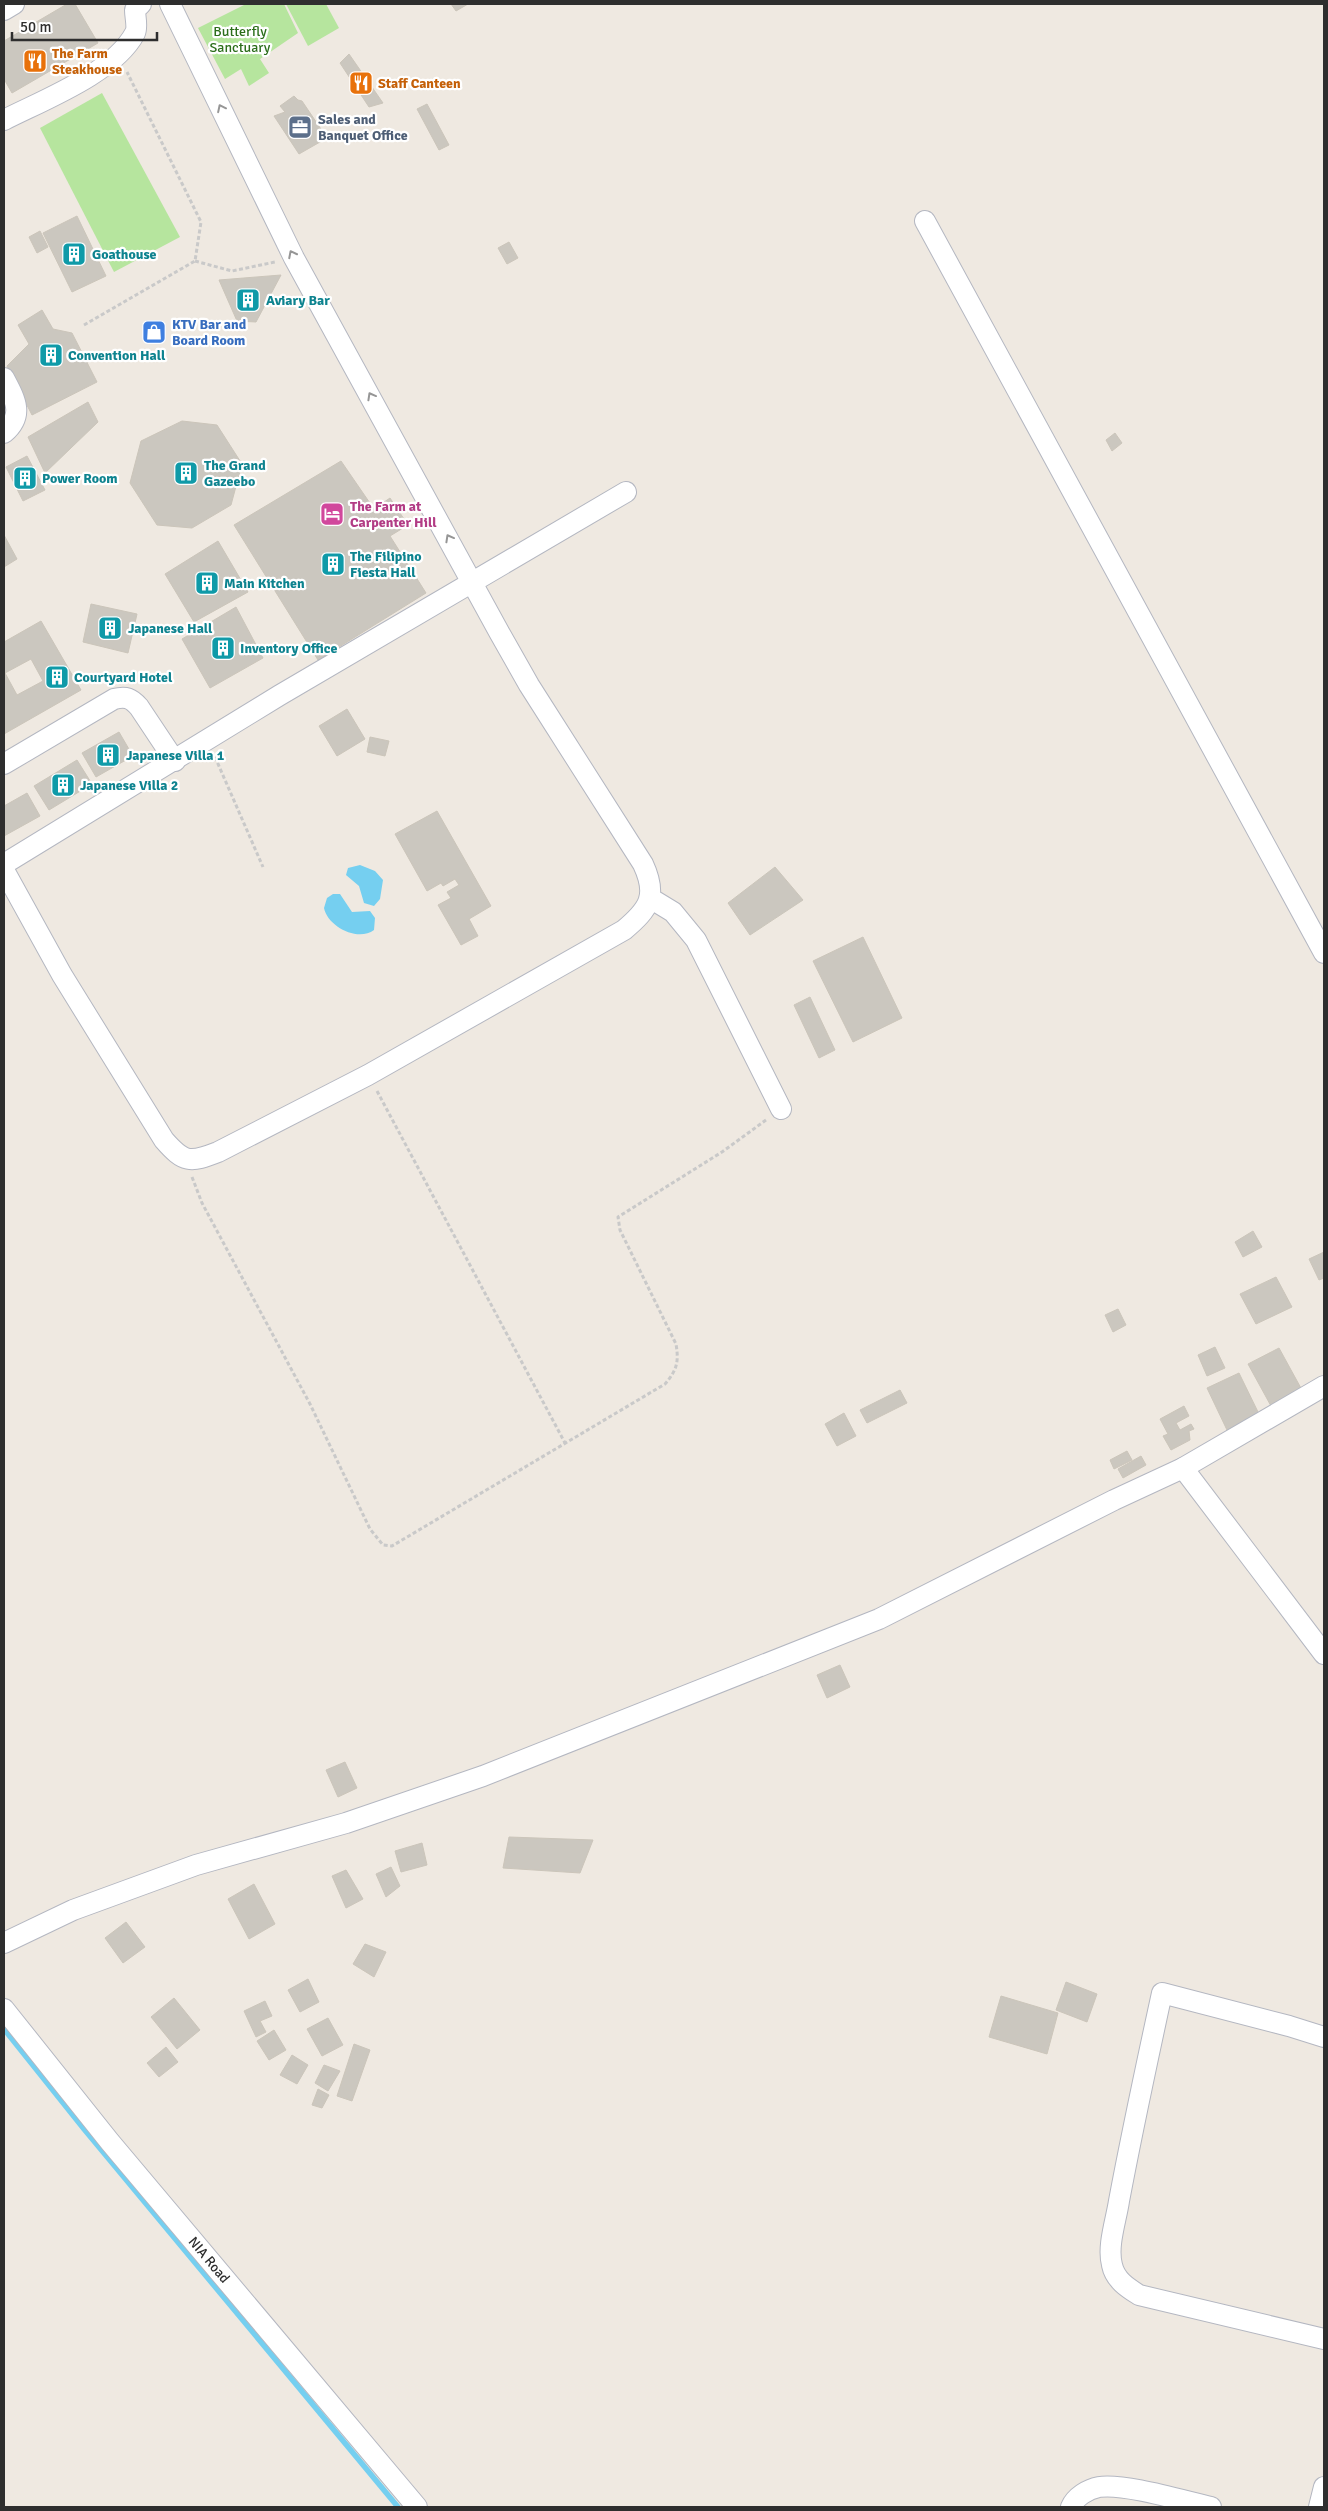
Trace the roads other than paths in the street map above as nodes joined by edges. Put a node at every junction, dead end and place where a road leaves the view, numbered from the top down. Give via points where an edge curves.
1 (14, 4) edge
2 (170, 4) edge
3 (134, 6) edge
4 (4, 10) edge
5 (4, 120) edge
6 (925, 221) dead end
7 (4, 378) edge
8 (4, 434) edge
9 (626, 492) dead end
10 (473, 581) junction
11 (175, 761) junction
12 (4, 764) edge
13 (4, 864) edge
14 (4, 870) edge
15 (650, 898) junction
16 (1324, 953) edge
17 (781, 1109) road end
18 (1324, 1386) edge
19 (1182, 1468) junction
20 (1324, 1654) edge
21 (4, 1942) edge
22 (4, 2009) edge
23 (1324, 2037) edge
24 (1324, 2339) edge
25 (1324, 2487) edge
26 (417, 2507) edge
27 (1071, 2507) edge
28 (1211, 2507) edge
29 (1319, 2507) edge

1 - 4 street
10 -> 2 street via 294,258
3 - 5 street via 136,31 119,56 91,75
6 - 16 street
7 - 8 street via 17,409 14,425
9 - 10 street
10 - 11 street
10 - 15 street via 529,685 643,864 650,879
11 - 12 street via 139,707 132,699 124,697 114,699
11 - 13 street
14 - 15 street via 62,975 164,1140 176,1154 188,1160 218,1152 368,1075 624,930 643,913
15 - 17 street via 673,912 696,940
18 - 19 street
19 - 20 street
19 - 21 street via 879,1619 483,1776 346,1823 196,1865 73,1910
22 - 26 street, NIA Road via 110,2142
23 - 24 street via 1162,1993 1111,2248 1117,2277 1139,2295
25 - 29 street
27 - 28 street via 1086,2492 1099,2487 1122,2488

